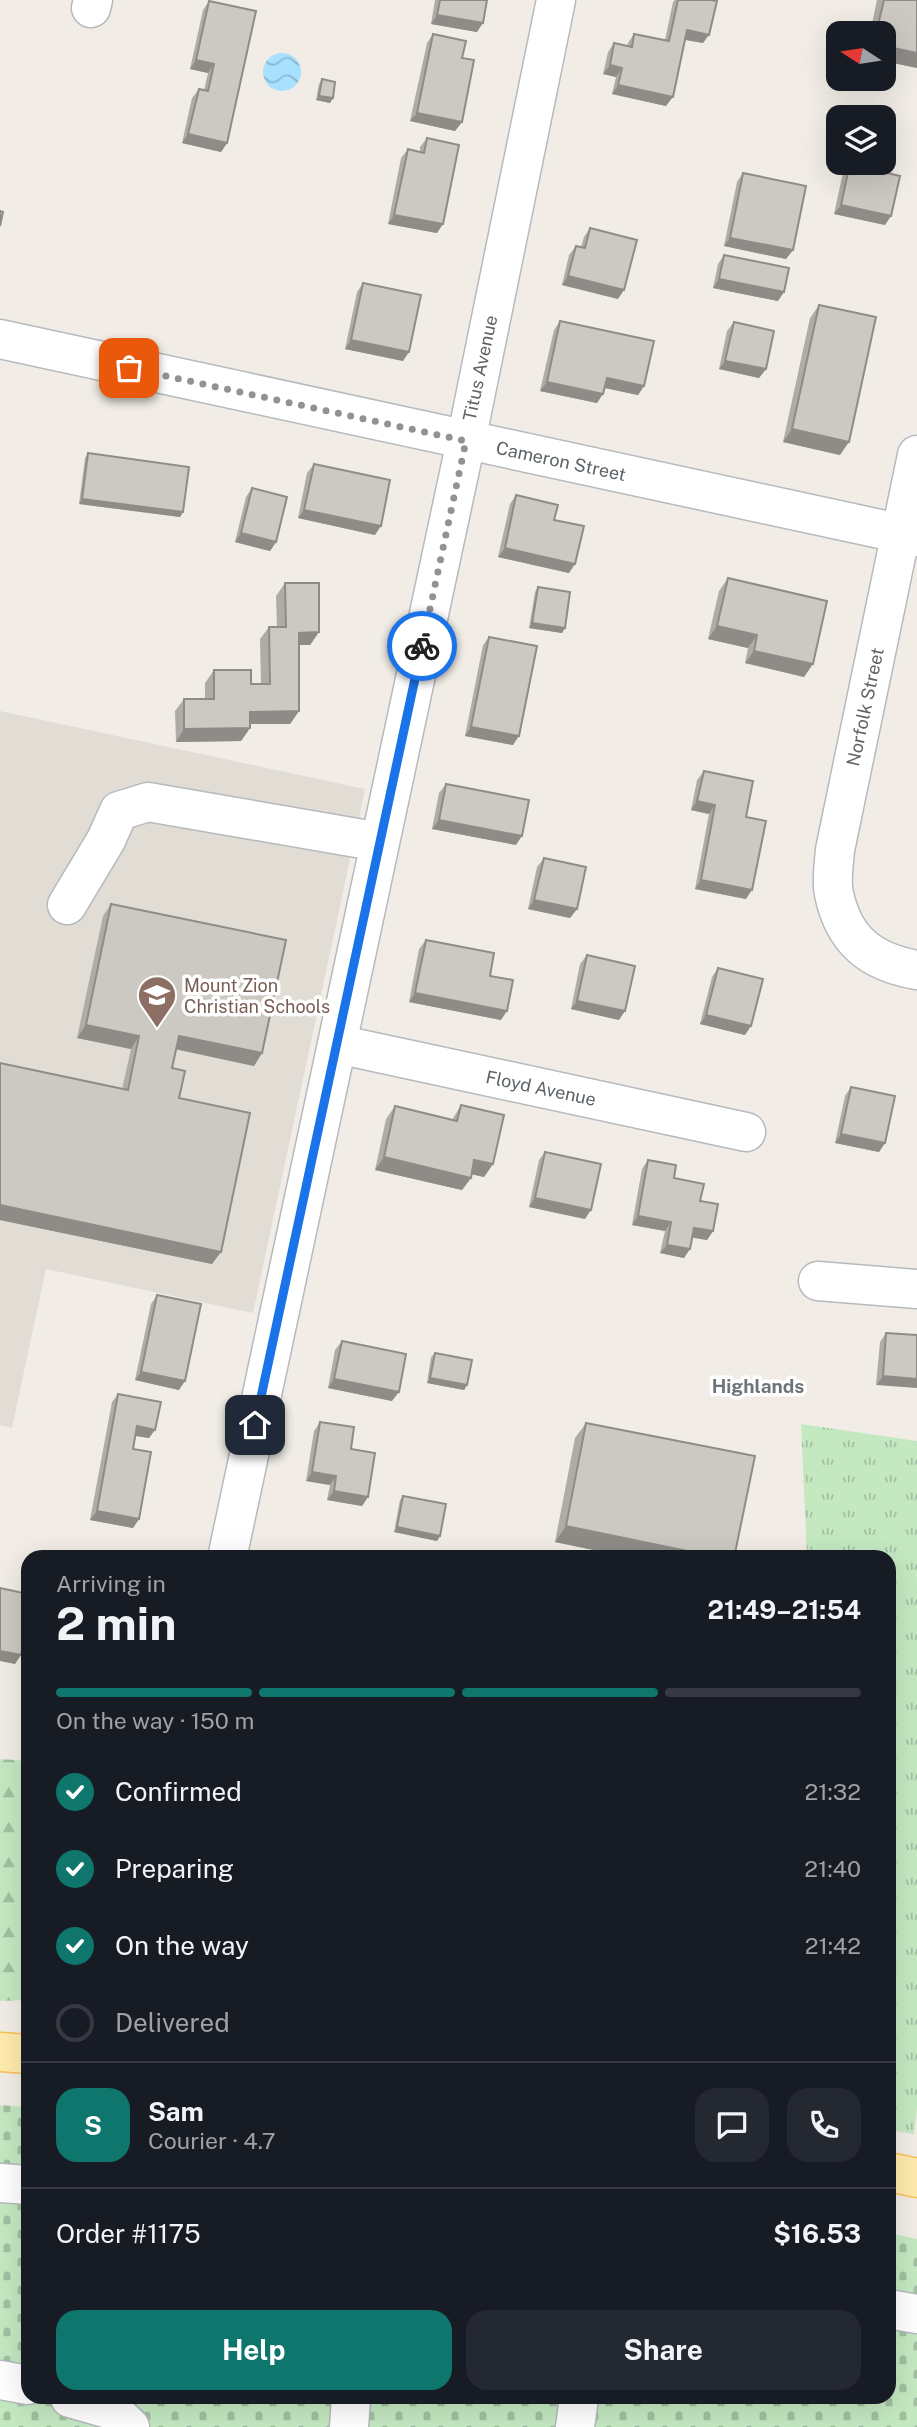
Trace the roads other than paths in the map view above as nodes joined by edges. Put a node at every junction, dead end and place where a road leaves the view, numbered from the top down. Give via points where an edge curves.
1 (556, 0) edge
2 (0, 339) edge
3 (466, 441) junction
4 (917, 456) edge
5 (909, 535) edge
6 (380, 842) junction
7 (67, 905) dead end
8 (917, 970) edge
9 (337, 1044) junction
10 (746, 1132) dead end
11 (818, 1281) dead end
12 (917, 1289) edge
13 (229, 1550) edge
14 (0, 2052) edge
15 (21, 2054) edge
16 (896, 2174) edge
17 (917, 2178) edge
18 (0, 2183) edge
19 (21, 2184) edge
20 (896, 2310) edge
21 (917, 2314) edge
22 (0, 2380) edge
23 (21, 2384) edge
24 (91, 2404) edge
25 (351, 2404) edge
26 (578, 2404) edge
27 (130, 2427) edge
28 (349, 2427) edge
29 (575, 2427) edge

1 - 3 street, Titus Avenue
2 - 3 street, Cameron Street
3 - 5 street, Cameron Street
3 - 6 street, Titus Avenue
4 - 5 street, Norfolk Street
5 - 8 street, Norfolk Street via 835,850 833,892 854,942 894,966
6 - 7 street via 148,802 119,811
6 - 9 street, Titus Avenue
9 - 10 street, Floyd Avenue
9 - 13 street, Titus Avenue
11 - 12 street
14 - 15 main road
16 - 17 main road
18 - 19 street
20 - 21 street
22 - 23 street
24 - 27 street via 112,2410
25 - 28 street
26 - 29 street

